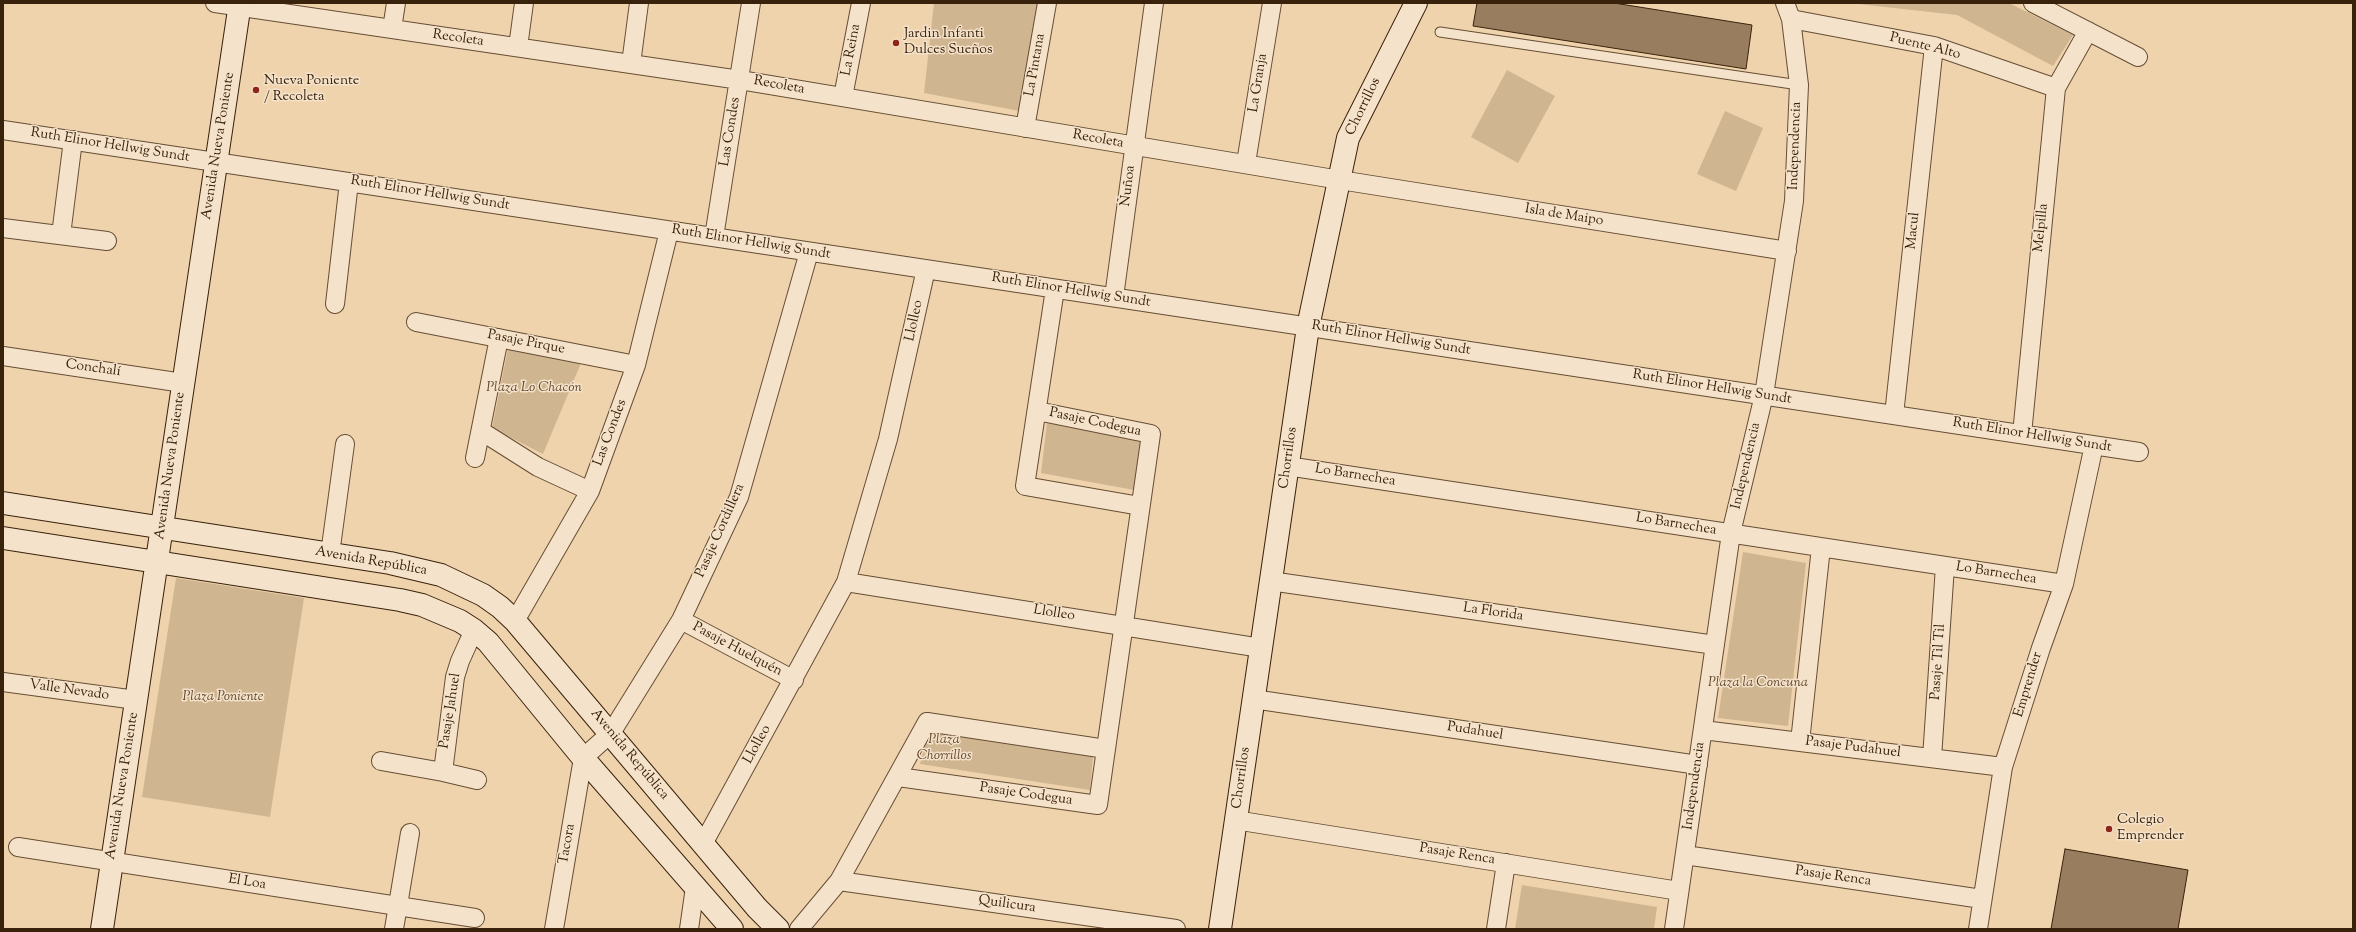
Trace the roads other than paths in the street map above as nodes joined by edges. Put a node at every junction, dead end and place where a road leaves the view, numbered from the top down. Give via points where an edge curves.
1 (215, 3) edge
2 (396, 3) edge
3 (524, 3) edge
4 (639, 3) edge
5 (751, 3) edge
6 (861, 3) edge
7 (1047, 3) edge
8 (1154, 3) edge
9 (1272, 3) edge
10 (1416, 3) edge
11 (2033, 3) edge
12 (240, 5) edge
13 (1788, 11) edge
14 (392, 29) junction
15 (2088, 31) junction
16 (1440, 32) dead end
17 (1934, 46) junction
18 (518, 48) junction
19 (2138, 57) dead end
20 (631, 64) junction
21 (740, 80) junction
22 (1799, 85) junction
23 (2056, 88) junction
24 (843, 97) junction
25 (1025, 128) junction
26 (3, 130) edge
27 (73, 140) junction
28 (1134, 146) junction
29 (216, 162) junction
30 (1246, 163) junction
31 (1340, 180) junction
32 (350, 182) junction
33 (3, 228) edge
34 (669, 230) junction
35 (60, 235) junction
36 (714, 237) junction
37 (107, 241) dead end
38 (1787, 251) junction
39 (809, 252) junction
40 (926, 269) junction
41 (1055, 289) junction
42 (1114, 298) junction
43 (335, 304) dead end
44 (416, 322) dead end
45 (1308, 327) junction
46 (499, 338) junction
47 (3, 356) edge
48 (636, 366) junction
49 (183, 383) junction
50 (1764, 396) junction
51 (1037, 411) junction
52 (1894, 415) junction
53 (480, 431) junction
54 (2022, 434) junction
55 (345, 444) dead end
56 (2094, 445) junction
57 (2139, 452) dead end
58 (475, 458) dead end
59 (1288, 466) junction
60 (590, 491) junction
61 (3, 502) edge
62 (1140, 506) junction
63 (162, 527) junction
64 (1732, 533) junction
65 (3, 538) edge
66 (1821, 547) junction
67 (330, 554) junction
68 (157, 561) junction
69 (1945, 566) junction
70 (1270, 581) junction
71 (846, 582) junction
72 (2064, 584) junction
73 (680, 620) junction
74 (515, 621) junction
75 (1124, 625) junction
76 (474, 630) junction
77 (1715, 645) junction
78 (1261, 648) junction
79 (794, 680) junction
80 (3, 682) edge
81 (1253, 699) junction
82 (136, 700) junction
83 (1703, 730) junction
84 (611, 733) junction
85 (1800, 742) junction
86 (1106, 749) junction
87 (583, 758) junction
88 (1932, 758) junction
89 (381, 761) dead end
90 (1698, 765) junction
91 (2003, 767) junction
92 (443, 772) junction
93 (898, 777) junction
94 (477, 780) dead end
95 (1235, 820) junction
96 (410, 833) dead end
97 (703, 844) junction
98 (18, 848) dead end
99 (1684, 855) junction
100 (112, 862) junction
101 (1506, 863) junction
102 (839, 881) junction
103 (695, 887) junction
104 (1679, 892) junction
105 (1982, 899) junction
106 (398, 906) junction
107 (475, 918) dead end
108 (102, 929) edge
109 (394, 929) edge
110 (554, 929) edge
111 (689, 929) edge
112 (732, 929) edge
113 (778, 929) edge
114 (799, 929) edge
115 (1176, 929) edge
116 (1220, 929) edge
117 (1496, 929) edge
118 (1674, 929) edge
119 (1978, 929) edge

1 - 12 street, Recoleta
2 - 14 street
3 - 18 street
4 - 20 street
5 - 21 street, Las Condes
6 - 24 street, La Reina
7 - 25 street, La Pintana
8 - 28 street, Ñuñoa
9 - 30 street, La Granja
10 - 31 street, Chorrillos via 1348,138
11 - 15 street
12 - 14 street, Recoleta
12 - 29 street, Avenida Nueva Poniente
13 - 17 street, Puente Alto
13 - 22 street, Independencia
14 - 18 street, Recoleta
15 - 19 street
15 - 23 street, Melpilla
16 - 22 lane
17 - 23 street, Puente Alto
17 - 52 street, Macul
18 - 20 street, Recoleta
20 - 21 street, Recoleta
21 - 24 street, Recoleta
21 - 36 street, Las Condes
22 - 38 street, Independencia via 1794,200
23 - 54 street, Melpilla
24 - 25 street, Recoleta
25 - 28 street, Recoleta
26 - 27 street, Ruth Elinor Hellwig Sundt
27 - 29 street, Ruth Elinor Hellwig Sundt
27 - 35 street
28 - 30 street, Recoleta
28 - 42 street, Ñuñoa
29 - 32 street, Ruth Elinor Hellwig Sundt
29 - 49 street, Avenida Nueva Poniente
30 - 31 street, Recoleta
31 - 38 street, Isla de Maipo
31 - 45 street, Chorrillos
32 - 34 street, Ruth Elinor Hellwig Sundt
32 - 43 street
33 - 35 street
34 - 36 street, Ruth Elinor Hellwig Sundt
34 - 48 street, Las Condes
35 - 37 street
36 - 39 street, Ruth Elinor Hellwig Sundt
38 - 50 street, Independencia
39 - 40 street, Ruth Elinor Hellwig Sundt
39 - 73 street, Pasaje Cordillera via 739,497
40 - 41 street, Ruth Elinor Hellwig Sundt
40 - 71 street, Llolleo via 888,439
41 - 42 street, Ruth Elinor Hellwig Sundt
41 - 51 street, Pasaje Codegua
42 - 45 street, Ruth Elinor Hellwig Sundt
44 - 46 street, Pasaje Pirque
45 - 50 street, Ruth Elinor Hellwig Sundt
45 - 59 street, Chorrillos
46 - 48 street, Pasaje Pirque
46 - 53 street
47 - 49 street, Conchalí
48 - 60 street, Las Condes
49 - 63 street, Avenida Nueva Poniente
50 - 52 street, Ruth Elinor Hellwig Sundt
50 - 64 street, Independencia
51 - 62 street, Pasaje Codegua via 1151,434
51 - 62 street, Pasaje Codegua via 1025,486
52 - 54 street, Ruth Elinor Hellwig Sundt
53 - 58 street
53 - 60 street via 538,467
54 - 56 street, Ruth Elinor Hellwig Sundt
55 - 67 street
56 - 57 street, Ruth Elinor Hellwig Sundt
56 - 72 street, Emprender
59 - 64 street, Lo Barnechea
59 - 70 street, Chorrillos
60 - 74 street, Las Condes
61 - 63 street, Avenida República
62 - 75 street, Pasaje Codegua
63 - 67 street, Avenida República
63 - 68 street, Avenida Nueva Poniente
64 - 66 street, Lo Barnechea
64 - 77 street, Independencia
65 - 68 street
66 - 69 street, Lo Barnechea
66 - 85 street
67 - 74 street, Avenida República via 418,568 441,575 483,594
68 - 76 street via 400,600 442,613
68 - 82 street, Avenida Nueva Poniente
69 - 72 street, Lo Barnechea
69 - 88 street, Pasaje Til Til
70 - 77 street, La Florida
70 - 78 street, Chorrillos
71 - 75 street, Llolleo
71 - 79 street, Llolleo
72 - 91 street, Emprender
73 - 79 street, Pasaje Huelquén
73 - 84 street, Pasaje Cordillera
74 - 84 street, Avenida República
75 - 78 street, Llolleo
75 - 86 street, Pasaje Codegua
76 - 87 street via 500,656
76 - 92 street, Pasaje Jahuel via 455,677
77 - 83 street, Independencia
78 - 81 street, Chorrillos
79 - 97 street, Llolleo
80 - 82 street, Valle Nevado
81 - 90 street, Pudahuel
81 - 95 street, Chorrillos
82 - 100 street, Avenida Nueva Poniente
83 - 85 street, Pasaje Pudahuel
83 - 90 street, Independencia
84 - 87 street, Pasaje Cordillera
84 - 97 street, Avenida República
85 - 88 street, Pasaje Pudahuel
86 - 93 street via 927,722
86 - 93 street, Pasaje Codegua via 1098,805
87 - 103 street
87 - 110 street, Tacora
88 - 91 street, Pasaje Pudahuel
89 - 92 street
90 - 99 street, Independencia
91 - 105 street, Emprender
92 - 94 street
93 - 102 street
95 - 101 street, Pasaje Renca
95 - 116 street, Chorrillos
96 - 106 street
97 - 113 street, Avenida República
98 - 100 street, El Loa
99 - 104 street, Independencia
99 - 105 street, Pasaje Renca
100 - 106 street, El Loa
100 - 108 street, Avenida Nueva Poniente
101 - 104 street, Pasaje Renca
101 - 117 street
102 - 114 street
102 - 115 street, Quilicura
103 - 111 street
103 - 112 street
104 - 118 street, Independencia
105 - 119 street, Emprender
106 - 107 street, El Loa
106 - 109 street

